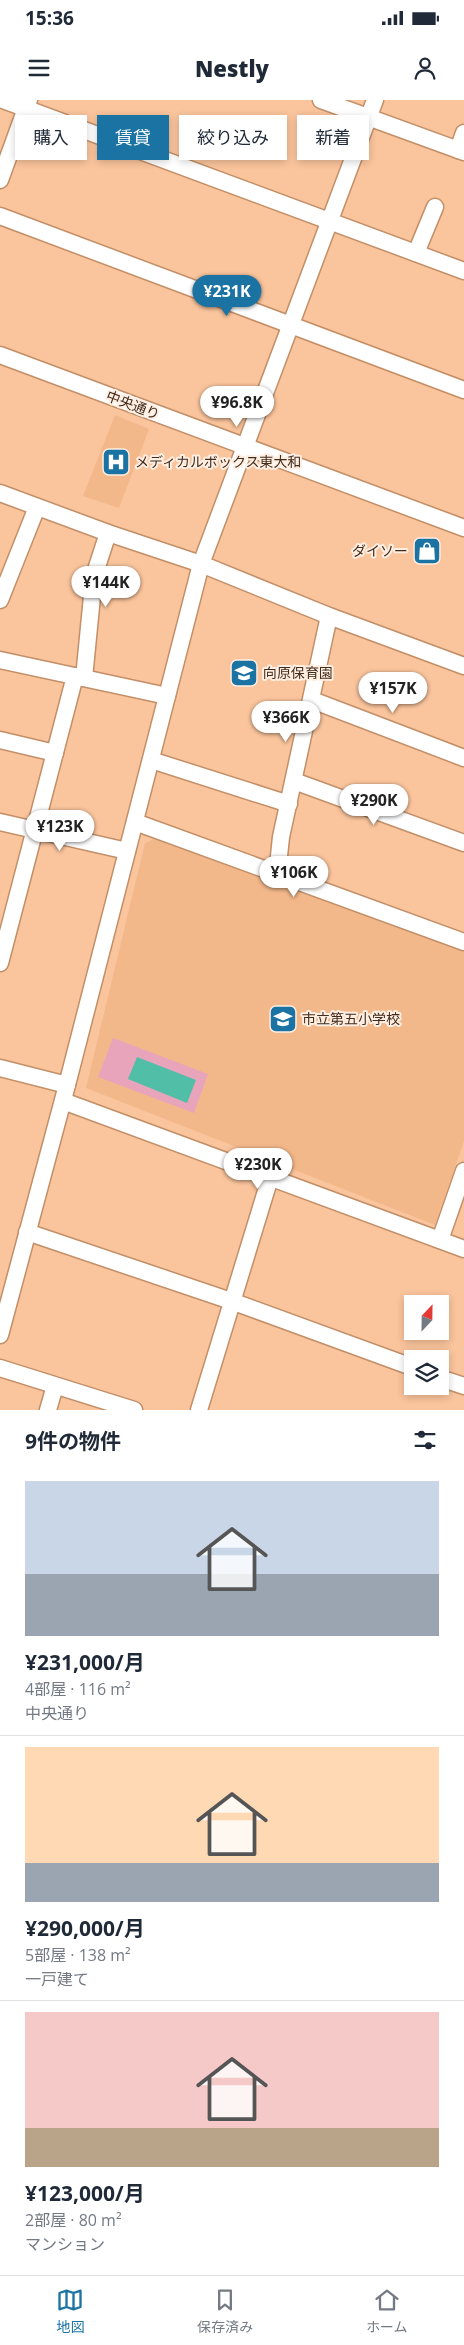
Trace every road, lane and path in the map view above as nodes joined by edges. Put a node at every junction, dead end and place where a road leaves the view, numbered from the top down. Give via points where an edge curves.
1 (3, 100) edge
2 (321, 100) edge
3 (375, 100) edge
4 (28, 105) edge
5 (360, 115) edge
6 (369, 115) edge
7 (369, 118) edge
8 (464, 133) edge
9 (461, 151) edge
10 (352, 160) edge
11 (0, 180) edge
12 (435, 207) dead end
13 (0, 216) edge
14 (329, 220) junction
15 (416, 253) junction
16 (464, 271) edge
17 (290, 324) junction
18 (0, 355) edge
19 (464, 390) edge
20 (246, 447) junction
21 (0, 493) edge
22 (37, 507) junction
23 (464, 528) edge
24 (108, 533) junction
25 (202, 564) junction
26 (0, 600) edge
27 (329, 616) junction
28 (0, 660) edge
29 (464, 666) edge
30 (79, 677) junction
31 (167, 696) junction
32 (312, 700) junction
33 (0, 740) edge
34 (55, 753) junction
35 (464, 758) edge
36 (151, 760) junction
37 (294, 780) junction
38 (289, 804) junction
39 (0, 822) edge
40 (135, 822) junction
41 (35, 830) junction
42 (464, 843) edge
43 (127, 851) junction
44 (277, 875) junction
45 (464, 942) edge
46 (0, 963) edge
47 (0, 1068) edge
48 (65, 1093) junction
49 (464, 1171) edge
50 (270, 1178) junction
51 (27, 1232) junction
52 (440, 1240) junction
53 (464, 1249) edge
54 (234, 1302) junction
55 (0, 1335) edge
56 (404, 1365) edge
57 (0, 1368) edge
58 (449, 1381) edge
59 (55, 1386) junction
60 (464, 1386) edge
61 (48, 1410) edge
62 (134, 1410) edge
63 (199, 1410) edge

1 - 4 street
2 - 5 street
3 - 6 street
4 - 11 street
4 - 14 street
7 - 9 street
8 - 9 street
10 - 14 street
12 - 15 street
13 - 17 street
14 - 15 street
14 - 17 street
15 - 16 street
17 - 19 street
17 - 20 street
18 - 20 street, 中央通り
20 - 23 street, 中央通り
20 - 25 street
21 - 22 street
22 - 24 street
22 - 26 street
24 - 25 street
24 - 30 street via 94,576
25 - 27 street
25 - 31 street
27 - 29 street
27 - 32 street
28 - 30 street
30 - 31 street
30 - 34 street
31 - 36 street
32 - 35 street
32 - 37 street
33 - 34 street
34 - 41 street
36 - 38 street
36 - 40 street
37 - 38 street
37 - 42 street
38 - 44 street
39 - 41 street
40 - 43 street
40 - 44 street
41 - 43 street
41 - 46 street
43 - 48 street
44 - 45 street
47 - 48 street
48 - 50 street
48 - 51 street
49 - 52 street
50 - 52 street
50 - 54 street
51 - 54 street
51 - 55 street
52 - 53 street
54 - 56 street
54 - 63 street
57 - 59 street
58 - 60 street
59 - 61 street
59 - 62 street

